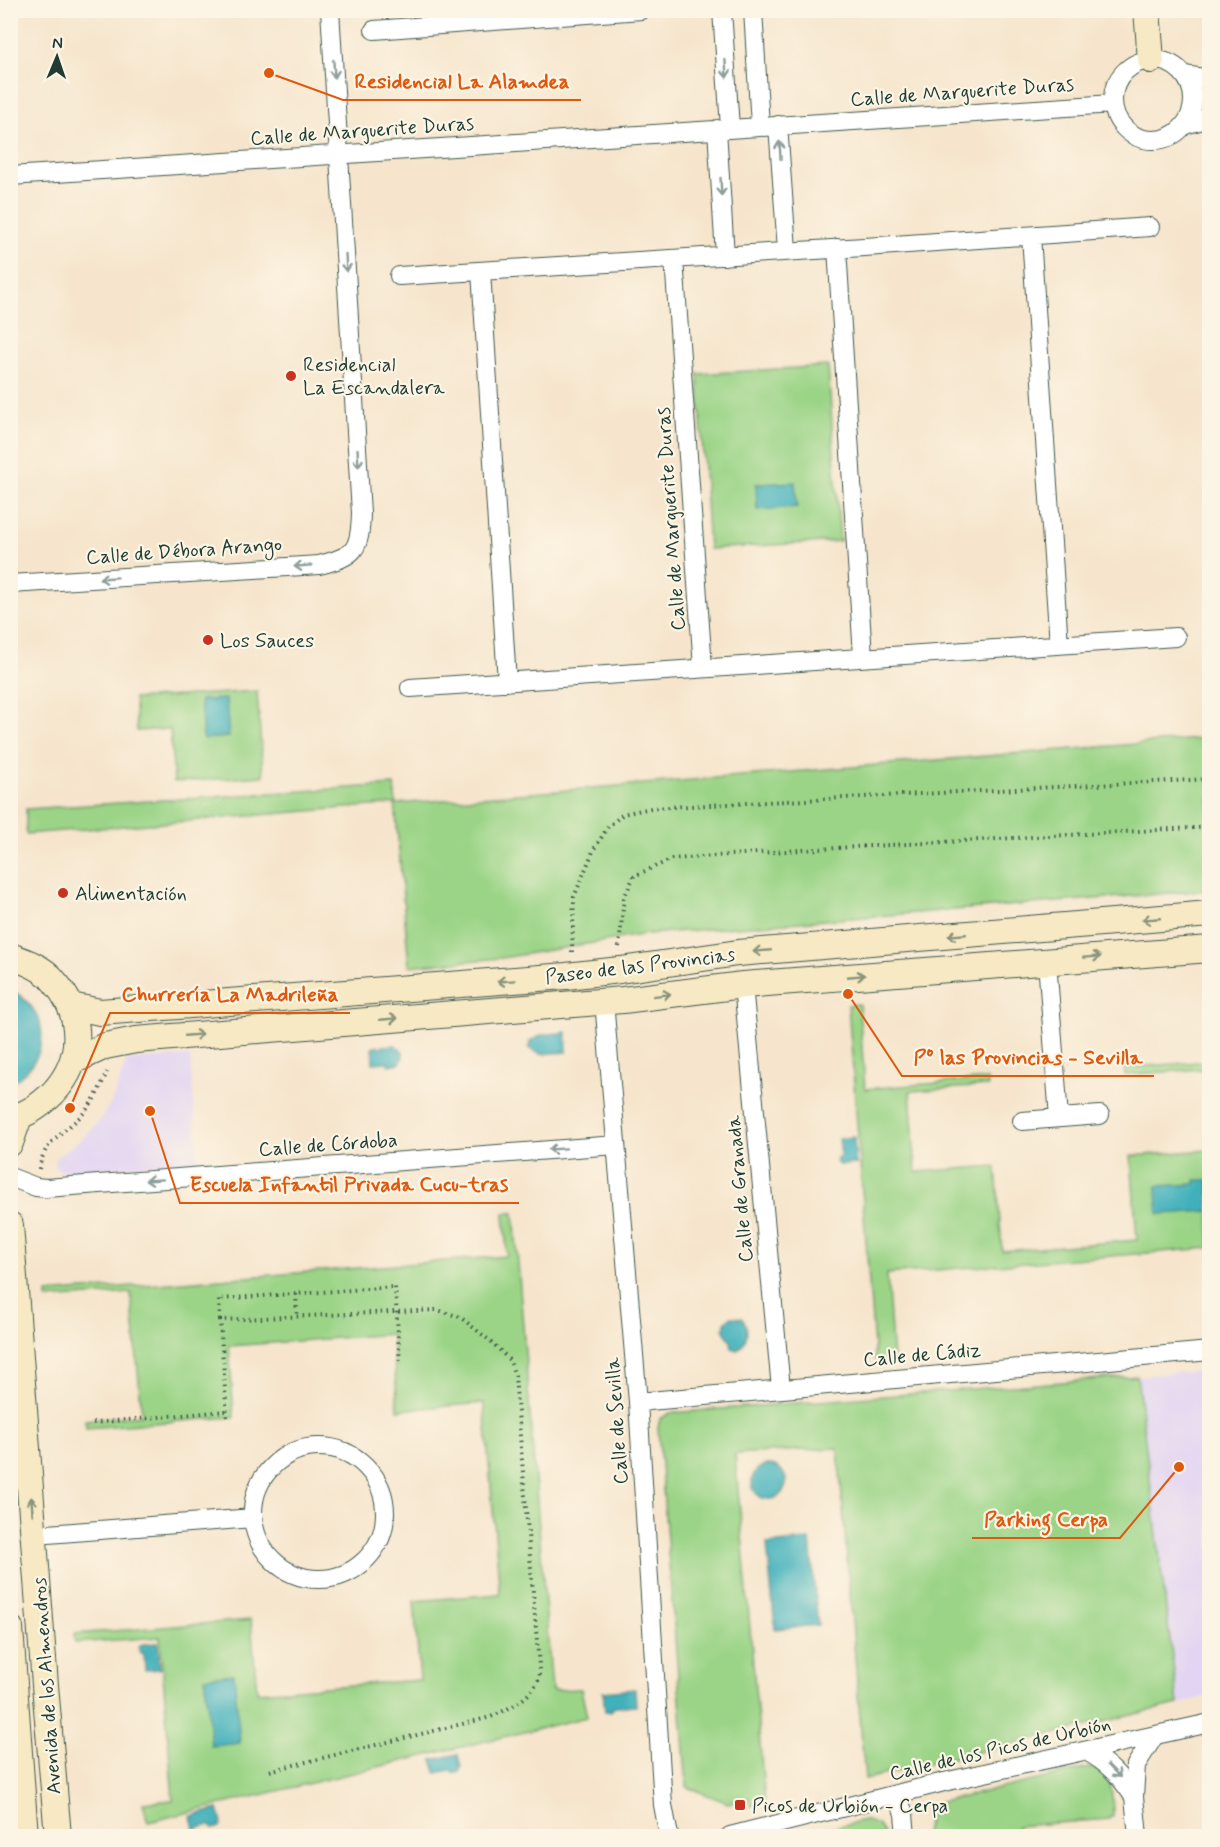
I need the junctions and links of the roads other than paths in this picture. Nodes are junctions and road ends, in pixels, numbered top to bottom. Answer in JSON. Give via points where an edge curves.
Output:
{"nodes":[{"id":1,"x":330,"y":10,"type":"edge"},
{"id":2,"x":641,"y":10,"type":"edge"},
{"id":3,"x":722,"y":10,"type":"edge"},
{"id":4,"x":753,"y":10,"type":"edge"},
{"id":5,"x":1147,"y":10,"type":"edge"},
{"id":6,"x":458,"y":17,"type":"edge"},
{"id":7,"x":374,"y":30,"type":"dead end"},
{"id":8,"x":1151,"y":60,"type":"junction"},
{"id":9,"x":1184,"y":75,"type":"junction"},
{"id":10,"x":1209,"y":79,"type":"edge"},
{"id":11,"x":1113,"y":104,"type":"junction"},
{"id":12,"x":1209,"y":118,"type":"edge"},
{"id":13,"x":1184,"y":125,"type":"junction"},
{"id":14,"x":769,"y":126,"type":"junction"},
{"id":15,"x":723,"y":129,"type":"junction"},
{"id":16,"x":339,"y":153,"type":"junction"},
{"id":17,"x":10,"y":176,"type":"edge"},
{"id":18,"x":1150,"y":227,"type":"dead end"},
{"id":19,"x":1031,"y":236,"type":"junction"},
{"id":20,"x":837,"y":248,"type":"junction"},
{"id":21,"x":787,"y":250,"type":"junction"},
{"id":22,"x":725,"y":255,"type":"junction"},
{"id":23,"x":674,"y":259,"type":"junction"},
{"id":24,"x":481,"y":271,"type":"junction"},
{"id":25,"x":399,"y":276,"type":"dead end"},
{"id":26,"x":10,"y":584,"type":"edge"},
{"id":27,"x":1176,"y":637,"type":"dead end"},
{"id":28,"x":1059,"y":645,"type":"junction"},
{"id":29,"x":863,"y":657,"type":"junction"},
{"id":30,"x":703,"y":668,"type":"junction"},
{"id":31,"x":507,"y":682,"type":"junction"},
{"id":32,"x":410,"y":688,"type":"dead end"},
{"id":33,"x":1209,"y":914,"type":"edge"},
{"id":34,"x":1209,"y":950,"type":"edge"},
{"id":35,"x":11,"y":954,"type":"edge"},
{"id":36,"x":1047,"y":961,"type":"junction"},
{"id":37,"x":743,"y":985,"type":"junction"},
{"id":38,"x":604,"y":1001,"type":"junction"},
{"id":39,"x":71,"y":1006,"type":"junction"},
{"id":40,"x":73,"y":1061,"type":"junction"},
{"id":41,"x":1100,"y":1114,"type":"dead end"},
{"id":42,"x":15,"y":1117,"type":"edge"},
{"id":43,"x":1059,"y":1118,"type":"junction"},
{"id":44,"x":1022,"y":1120,"type":"dead end"},
{"id":45,"x":10,"y":1143,"type":"edge"},
{"id":46,"x":616,"y":1145,"type":"junction"},
{"id":47,"x":10,"y":1177,"type":"edge"},
{"id":48,"x":10,"y":1225,"type":"edge"},
{"id":49,"x":1209,"y":1352,"type":"edge"},
{"id":50,"x":781,"y":1389,"type":"junction"},
{"id":51,"x":638,"y":1402,"type":"junction"},
{"id":52,"x":253,"y":1518,"type":"junction"},
{"id":53,"x":34,"y":1535,"type":"junction"},
{"id":54,"x":10,"y":1628,"type":"edge"},
{"id":55,"x":1209,"y":1723,"type":"edge"},
{"id":56,"x":1155,"y":1735,"type":"junction"},
{"id":57,"x":1086,"y":1751,"type":"junction"},
{"id":58,"x":897,"y":1794,"type":"junction"},
{"id":59,"x":1134,"y":1797,"type":"junction"},
{"id":60,"x":25,"y":1836,"type":"edge"},
{"id":61,"x":58,"y":1836,"type":"edge"},
{"id":62,"x":669,"y":1836,"type":"edge"},
{"id":63,"x":730,"y":1836,"type":"edge"},
{"id":64,"x":906,"y":1836,"type":"edge"},
{"id":65,"x":1138,"y":1836,"type":"edge"}],
"edges":[{"from":1,"to":16,"type":"street","one_way":true},
{"from":2,"to":6,"type":"street"},
{"from":3,"to":15,"type":"street","one_way":true},
{"from":4,"to":14,"type":"street"},
{"from":5,"to":8,"type":"street"},
{"from":6,"to":7,"type":"street"},
{"from":8,"to":9,"type":"street","via":[[1175,66]]},
{"from":8,"to":11,"type":"street","via":[[1138,62],[1118,79]]},
{"from":9,"to":10,"type":"street"},
{"from":9,"to":13,"type":"street","via":[[1193,100]]},
{"from":11,"to":13,"type":"street","via":[[1124,128],[1148,140],[1174,134]]},
{"from":11,"to":14,"type":"street","name":"Calle de Marguerite Duras"},
{"from":12,"to":13,"type":"street"},
{"from":14,"to":15,"type":"street","name":"Calle de Marguerite Duras"},
{"from":21,"to":14,"type":"street","one_way":true},
{"from":15,"to":16,"type":"street","name":"Calle de Marguerite Duras"},
{"from":15,"to":22,"type":"street","one_way":true},
{"from":16,"to":17,"type":"street","name":"Calle de Marguerite Duras"},
{"from":16,"to":26,"type":"street","name":"Calle de Débora Arango","one_way":true,"via":[[361,513],[356,547],[344,559],[320,565]]},
{"from":18,"to":19,"type":"street"},
{"from":19,"to":20,"type":"street"},
{"from":19,"to":28,"type":"street"},
{"from":20,"to":21,"type":"street"},
{"from":20,"to":29,"type":"street"},
{"from":21,"to":22,"type":"street"},
{"from":22,"to":23,"type":"street"},
{"from":23,"to":24,"type":"street"},
{"from":23,"to":30,"type":"street","name":"Calle de Marguerite Duras"},
{"from":24,"to":25,"type":"street"},
{"from":24,"to":31,"type":"street"},
{"from":27,"to":28,"type":"street"},
{"from":28,"to":29,"type":"street"},
{"from":29,"to":30,"type":"street"},
{"from":30,"to":31,"type":"street"},
{"from":31,"to":32,"type":"street"},
{"from":33,"to":39,"type":"street","name":"Paseo de las Provincias","one_way":true,"via":[[738,953],[620,970],[134,1010],[100,1012]]},
{"from":36,"to":34,"type":"street","name":"Paseo de las Provincias","one_way":true},
{"from":35,"to":39,"type":"street","via":[[54,980]]},
{"from":37,"to":36,"type":"street","name":"Paseo de las Provincias","one_way":true},
{"from":36,"to":43,"type":"street"},
{"from":38,"to":37,"type":"street","name":"Paseo de las Provincias","one_way":true},
{"from":37,"to":50,"type":"street","name":"Calle de Granada"},
{"from":40,"to":38,"type":"street","name":"Paseo de las Provincias","one_way":true,"via":[[105,1046],[136,1040]]},
{"from":38,"to":46,"type":"street","name":"Calle de Sevilla"},
{"from":39,"to":40,"type":"street","via":[[76,1030]]},
{"from":40,"to":42,"type":"street","via":[[65,1080],[41,1106]]},
{"from":41,"to":43,"type":"street"},
{"from":42,"to":45,"type":"street"},
{"from":43,"to":44,"type":"street"},
{"from":46,"to":47,"type":"street","name":"Calle de Córdoba","one_way":true,"via":[[46,1188]]},
{"from":46,"to":51,"type":"street","name":"Calle de Sevilla"},
{"from":53,"to":48,"type":"street","name":"Avenida de los Almendros","one_way":true},
{"from":49,"to":50,"type":"street","name":"Calle de Cádiz"},
{"from":50,"to":51,"type":"street","name":"Calle de Cádiz"},
{"from":51,"to":62,"type":"street","name":"Calle de Sevilla","via":[[663,1804]]},
{"from":52,"to":52,"type":"street","via":[[258,1539],[270,1558],[288,1572],[309,1579],[331,1579],[352,1571],[369,1557],[381,1538],[385,1517],[383,1495],[373,1475],[357,1460],[337,1450],[315,1447],[274,1464],[254,1499]]},
{"from":52,"to":53,"type":"street"},
{"from":53,"to":61,"type":"street","name":"Avenida de los Almendros"},
{"from":54,"to":60,"type":"street","name":"Avenida de los Almendros"},
{"from":55,"to":56,"type":"street","name":"Calle de los Picos de Urbión"},
{"from":56,"to":57,"type":"street","name":"Calle de los Picos de Urbión"},
{"from":56,"to":59,"type":"street","via":[[1136,1766]]},
{"from":57,"to":58,"type":"street","name":"Calle de los Picos de Urbión"},
{"from":57,"to":59,"type":"street","one_way":true,"via":[[1116,1771]]},
{"from":58,"to":63,"type":"street","name":"Calle de los Picos de Urbión"},
{"from":58,"to":64,"type":"street"},
{"from":59,"to":65,"type":"street"}]}
